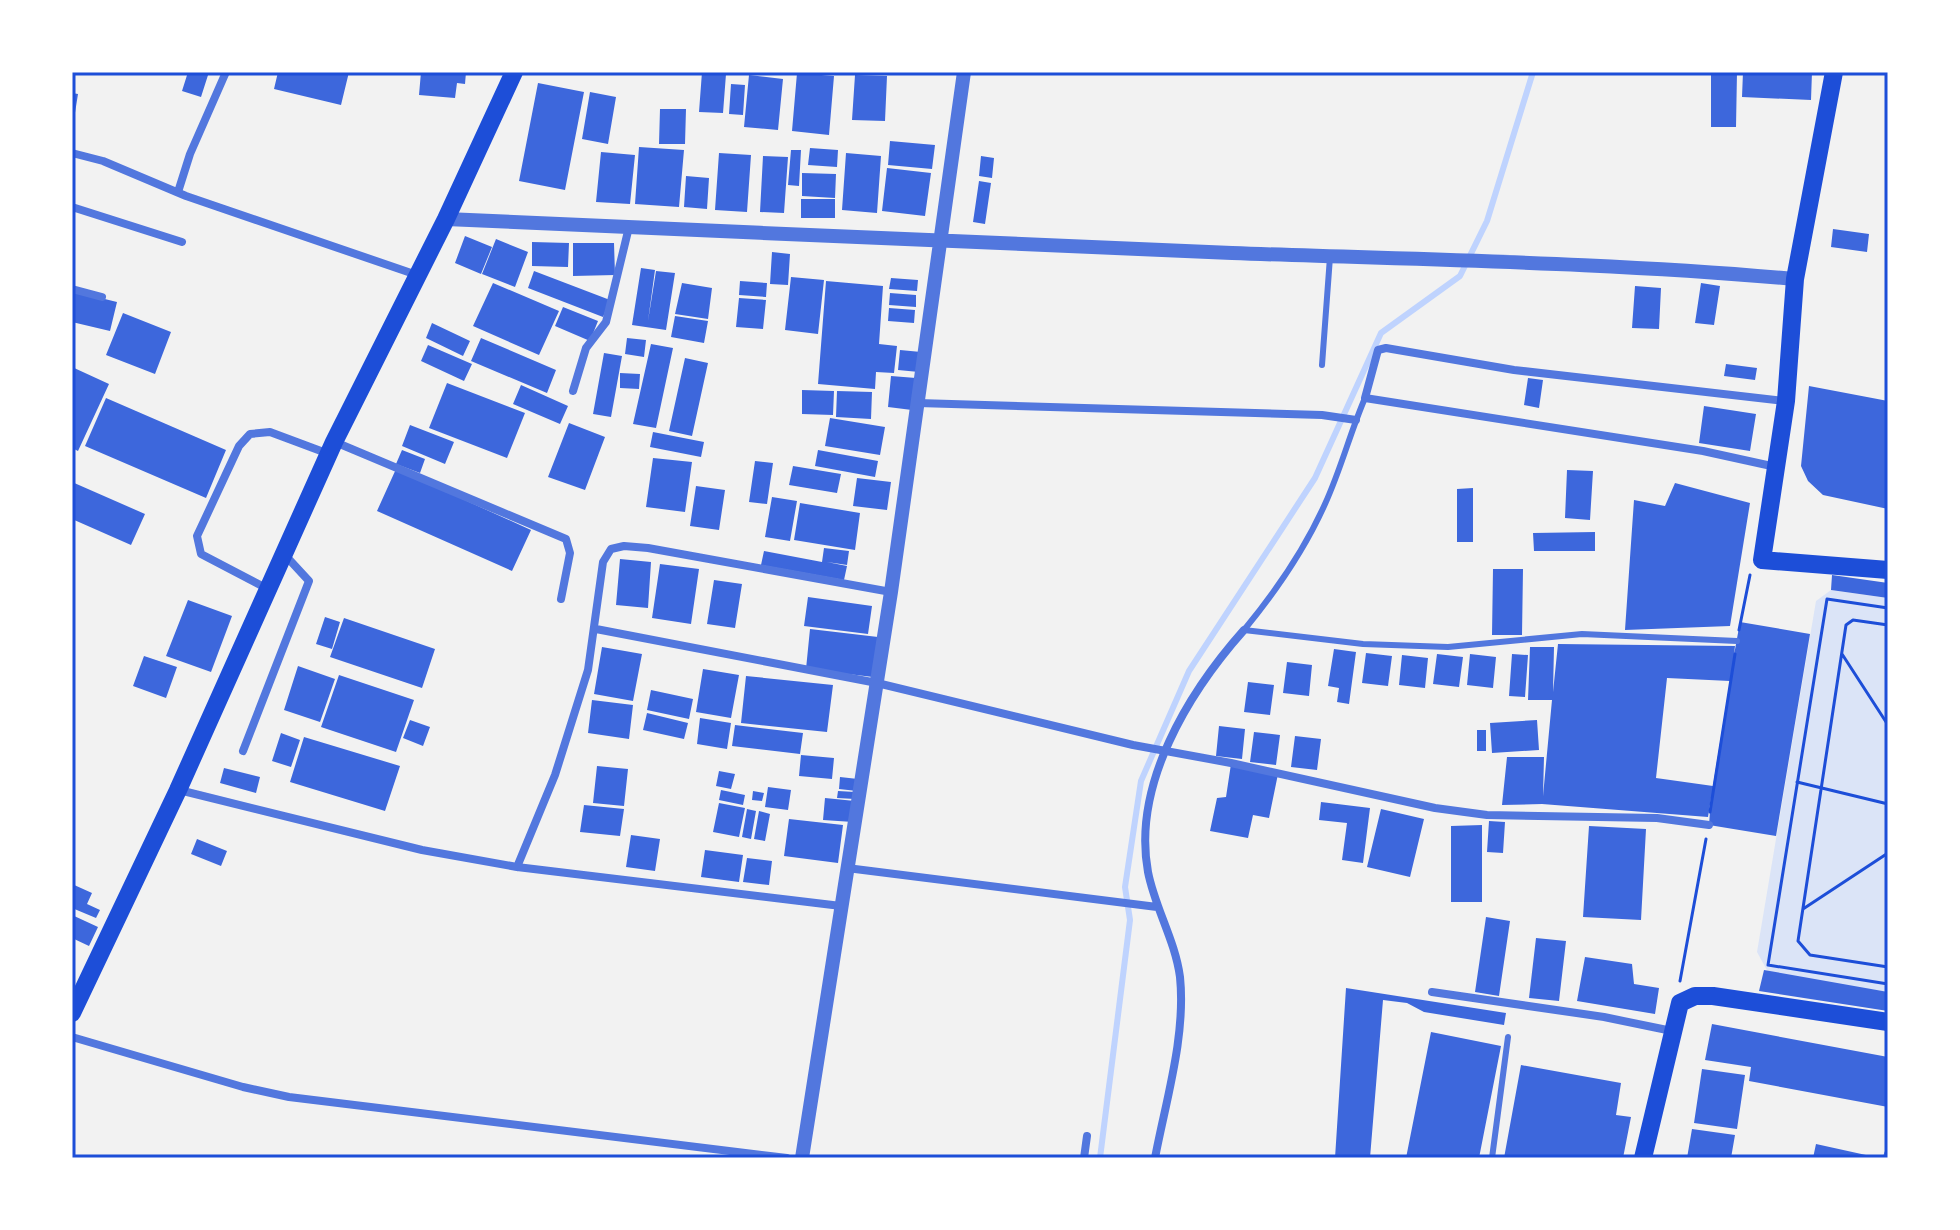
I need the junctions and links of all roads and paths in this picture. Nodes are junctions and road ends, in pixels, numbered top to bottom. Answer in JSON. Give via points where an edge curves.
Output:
{"nodes":[{"id":1,"x":226,"y":72,"type":"edge"},
{"id":2,"x":514,"y":72,"type":"edge"},
{"id":3,"x":964,"y":72,"type":"edge"},
{"id":4,"x":1834,"y":72,"type":"edge"},
{"id":5,"x":72,"y":153,"type":"edge"},
{"id":6,"x":178,"y":192,"type":"junction"},
{"id":7,"x":72,"y":207,"type":"edge"},
{"id":8,"x":446,"y":219,"type":"junction"},
{"id":9,"x":629,"y":227,"type":"junction"},
{"id":10,"x":182,"y":242,"type":"dead end"},
{"id":11,"x":940,"y":242,"type":"junction"},
{"id":12,"x":1330,"y":257,"type":"junction"},
{"id":13,"x":418,"y":276,"type":"junction"},
{"id":14,"x":1795,"y":279,"type":"junction"},
{"id":15,"x":72,"y":289,"type":"edge"},
{"id":16,"x":102,"y":297,"type":"dead end"},
{"id":17,"x":1322,"y":365,"type":"dead end"},
{"id":18,"x":573,"y":391,"type":"dead end"},
{"id":19,"x":1365,"y":398,"type":"junction"},
{"id":20,"x":1786,"y":401,"type":"junction"},
{"id":21,"x":918,"y":403,"type":"junction"},
{"id":22,"x":1352,"y":419,"type":"junction"},
{"id":23,"x":332,"y":448,"type":"junction"},
{"id":24,"x":1777,"y":467,"type":"junction"},
{"id":25,"x":285,"y":555,"type":"junction"},
{"id":26,"x":1762,"y":560,"type":"junction"},
{"id":27,"x":1888,"y":570,"type":"edge"},
{"id":28,"x":269,"y":589,"type":"junction"},
{"id":29,"x":891,"y":592,"type":"junction"},
{"id":30,"x":561,"y":599,"type":"dead end"},
{"id":31,"x":1888,"y":608,"type":"edge"},
{"id":32,"x":1888,"y":625,"type":"edge"},
{"id":33,"x":596,"y":629,"type":"junction"},
{"id":34,"x":1244,"y":630,"type":"junction"},
{"id":35,"x":1737,"y":641,"type":"junction"},
{"id":36,"x":1842,"y":653,"type":"junction"},
{"id":37,"x":877,"y":683,"type":"junction"},
{"id":38,"x":1888,"y":725,"type":"edge"},
{"id":39,"x":243,"y":751,"type":"dead end"},
{"id":40,"x":1161,"y":751,"type":"junction"},
{"id":41,"x":1797,"y":782,"type":"junction"},
{"id":42,"x":1822,"y":787,"type":"junction"},
{"id":43,"x":178,"y":790,"type":"junction"},
{"id":44,"x":1888,"y":804,"type":"edge"},
{"id":45,"x":1709,"y":825,"type":"junction"},
{"id":46,"x":1888,"y":853,"type":"edge"},
{"id":47,"x":517,"y":867,"type":"junction"},
{"id":48,"x":847,"y":868,"type":"junction"},
{"id":49,"x":841,"y":906,"type":"junction"},
{"id":50,"x":1157,"y":907,"type":"junction"},
{"id":51,"x":1803,"y":909,"type":"junction"},
{"id":52,"x":1888,"y":967,"type":"edge"},
{"id":53,"x":1888,"y":984,"type":"edge"},
{"id":54,"x":1432,"y":992,"type":"dead end"},
{"id":55,"x":1680,"y":1003,"type":"junction"},
{"id":56,"x":72,"y":1013,"type":"edge"},
{"id":57,"x":1888,"y":1022,"type":"edge"},
{"id":58,"x":1672,"y":1031,"type":"junction"},
{"id":59,"x":72,"y":1037,"type":"edge"},
{"id":60,"x":1508,"y":1037,"type":"dead end"},
{"id":61,"x":1087,"y":1136,"type":"dead end"},
{"id":62,"x":787,"y":1158,"type":"edge"},
{"id":63,"x":802,"y":1158,"type":"edge"},
{"id":64,"x":1084,"y":1158,"type":"edge"},
{"id":65,"x":1155,"y":1158,"type":"edge"},
{"id":66,"x":1492,"y":1158,"type":"edge"},
{"id":67,"x":1643,"y":1158,"type":"edge"}],
"edges":[{"from":1,"to":6,"type":"street"},
{"from":2,"to":8,"type":"main road"},
{"from":3,"to":11,"type":"street"},
{"from":4,"to":14,"type":"main road"},
{"from":5,"to":6,"type":"street"},
{"from":6,"to":13,"type":"street"},
{"from":7,"to":10,"type":"street"},
{"from":8,"to":9,"type":"street"},
{"from":8,"to":13,"type":"main road"},
{"from":9,"to":11,"type":"street"},
{"from":9,"to":18,"type":"street","via":[[606,322],[586,348]]},
{"from":11,"to":12,"type":"street"},
{"from":11,"to":21,"type":"street"},
{"from":12,"to":14,"type":"street","via":[[1488,260]]},
{"from":12,"to":17,"type":"lane"},
{"from":13,"to":23,"type":"main road"},
{"from":14,"to":20,"type":"main road"},
{"from":15,"to":16,"type":"street"},
{"from":19,"to":20,"type":"street","via":[[1378,350],[1386,348],[1514,370]]},
{"from":19,"to":22,"type":"lane"},
{"from":19,"to":24,"type":"street"},
{"from":20,"to":24,"type":"main road"},
{"from":21,"to":22,"type":"street"},
{"from":21,"to":29,"type":"street"},
{"from":22,"to":34,"type":"lane","via":[[1337,476],[1306,541],[1286,579]]},
{"from":23,"to":25,"type":"main road"},
{"from":23,"to":28,"type":"street","via":[[270,432],[250,434],[239,446],[197,536],[201,554]]},
{"from":23,"to":30,"type":"street","via":[[566,539],[570,553]]},
{"from":24,"to":26,"type":"main road"},
{"from":25,"to":28,"type":"main road"},
{"from":25,"to":39,"type":"street","via":[[309,581]]},
{"from":26,"to":27,"type":"main road"},
{"from":26,"to":35,"type":"path","via":[[1750,573]]},
{"from":28,"to":43,"type":"main road"},
{"from":29,"to":33,"type":"street","via":[[624,546],[611,549],[603,562]]},
{"from":29,"to":37,"type":"street"},
{"from":31,"to":41,"type":"path","via":[[1827,599]]},
{"from":32,"to":36,"type":"path","via":[[1853,620],[1846,625]]},
{"from":33,"to":37,"type":"street"},
{"from":33,"to":47,"type":"street","via":[[572,725]]},
{"from":34,"to":35,"type":"lane","via":[[1363,644],[1448,647],[1582,634]]},
{"from":34,"to":40,"type":"street"},
{"from":35,"to":45,"type":"path"},
{"from":36,"to":38,"type":"path"},
{"from":36,"to":42,"type":"path"},
{"from":37,"to":40,"type":"street"},
{"from":37,"to":48,"type":"street"},
{"from":40,"to":45,"type":"street","via":[[1448,810],[1657,818]]},
{"from":40,"to":50,"type":"street","via":[[1145,814],[1148,870]]},
{"from":41,"to":42,"type":"path"},
{"from":41,"to":53,"type":"path","via":[[1768,965]]},
{"from":42,"to":44,"type":"path"},
{"from":42,"to":51,"type":"path"},
{"from":43,"to":47,"type":"street","via":[[422,850]]},
{"from":43,"to":56,"type":"main road"},
{"from":45,"to":55,"type":"path","via":[[1680,971]]},
{"from":46,"to":51,"type":"path"},
{"from":47,"to":49,"type":"street"},
{"from":48,"to":49,"type":"street"},
{"from":48,"to":50,"type":"street"},
{"from":49,"to":63,"type":"street"},
{"from":50,"to":65,"type":"street","via":[[1175,951],[1181,1010]]},
{"from":51,"to":52,"type":"path","via":[[1798,941],[1810,955]]},
{"from":54,"to":58,"type":"street"},
{"from":55,"to":57,"type":"main road","via":[[1713,996]]},
{"from":55,"to":58,"type":"main road"},
{"from":58,"to":67,"type":"main road"},
{"from":59,"to":62,"type":"street","via":[[289,1097]]},
{"from":60,"to":66,"type":"lane"},
{"from":61,"to":64,"type":"street"}]}
